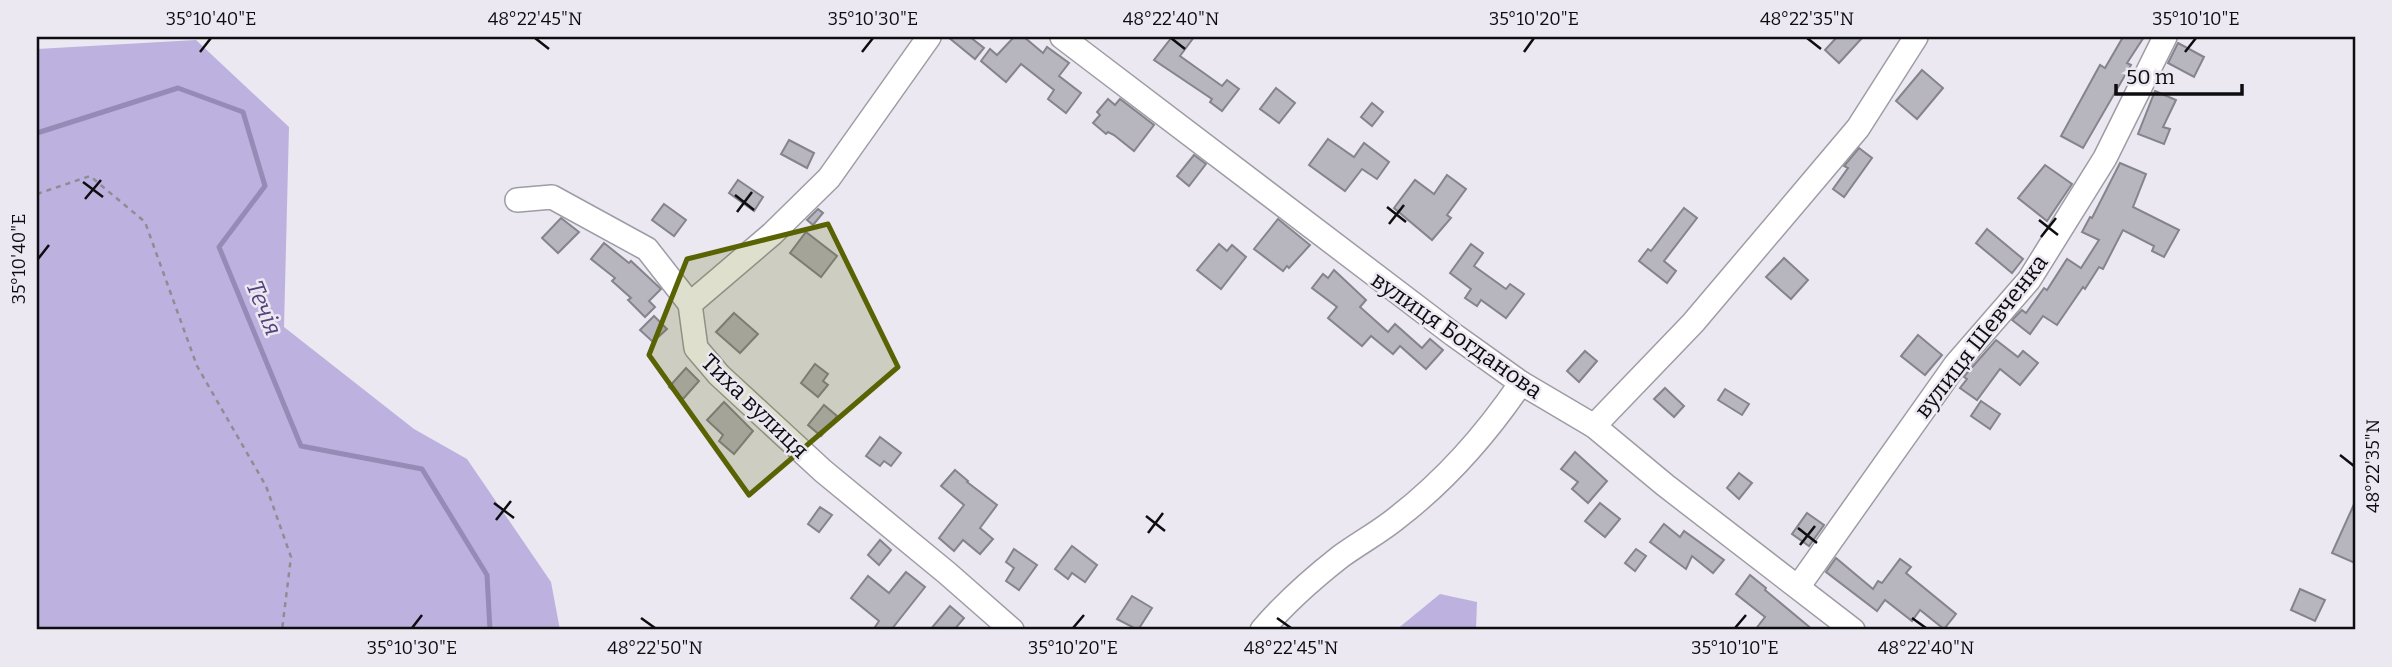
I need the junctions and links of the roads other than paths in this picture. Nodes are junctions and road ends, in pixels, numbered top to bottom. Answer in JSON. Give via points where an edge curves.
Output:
{"nodes":[{"id":1,"x":929,"y":37,"type":"edge"},
{"id":2,"x":1062,"y":37,"type":"edge"},
{"id":3,"x":2165,"y":37,"type":"edge"},
{"id":4,"x":1910,"y":39,"type":"edge"},
{"id":5,"x":517,"y":200,"type":"dead end"},
{"id":6,"x":690,"y":304,"type":"junction"},
{"id":7,"x":1521,"y":383,"type":"junction"},
{"id":8,"x":1594,"y":426,"type":"junction"},
{"id":9,"x":1798,"y":587,"type":"junction"},
{"id":10,"x":1012,"y":630,"type":"edge"},
{"id":11,"x":1262,"y":630,"type":"edge"},
{"id":12,"x":1853,"y":630,"type":"edge"}],
"edges":[{"from":1,"to":6,"type":"street","via":[[829,178]]},
{"from":2,"to":7,"type":"street","name":"вулиця Богданова"},
{"from":3,"to":9,"type":"street","name":"вулиця Шевченка","via":[[2105,158],[2029,280],[1956,364]]},
{"from":4,"to":8,"type":"street","via":[[1858,128],[1693,323]]},
{"from":5,"to":6,"type":"street","via":[[552,197],[647,249]]},
{"from":6,"to":10,"type":"street","name":"Тиха вулиця","via":[[696,348],[719,375],[823,471]]},
{"from":7,"to":8,"type":"street","name":"вулиця Богданова"},
{"from":7,"to":11,"type":"street","via":[[1449,473],[1294,595]]},
{"from":8,"to":9,"type":"street","name":"вулиця Богданова"},
{"from":9,"to":12,"type":"street","name":"вулиця Богданова"}]}
